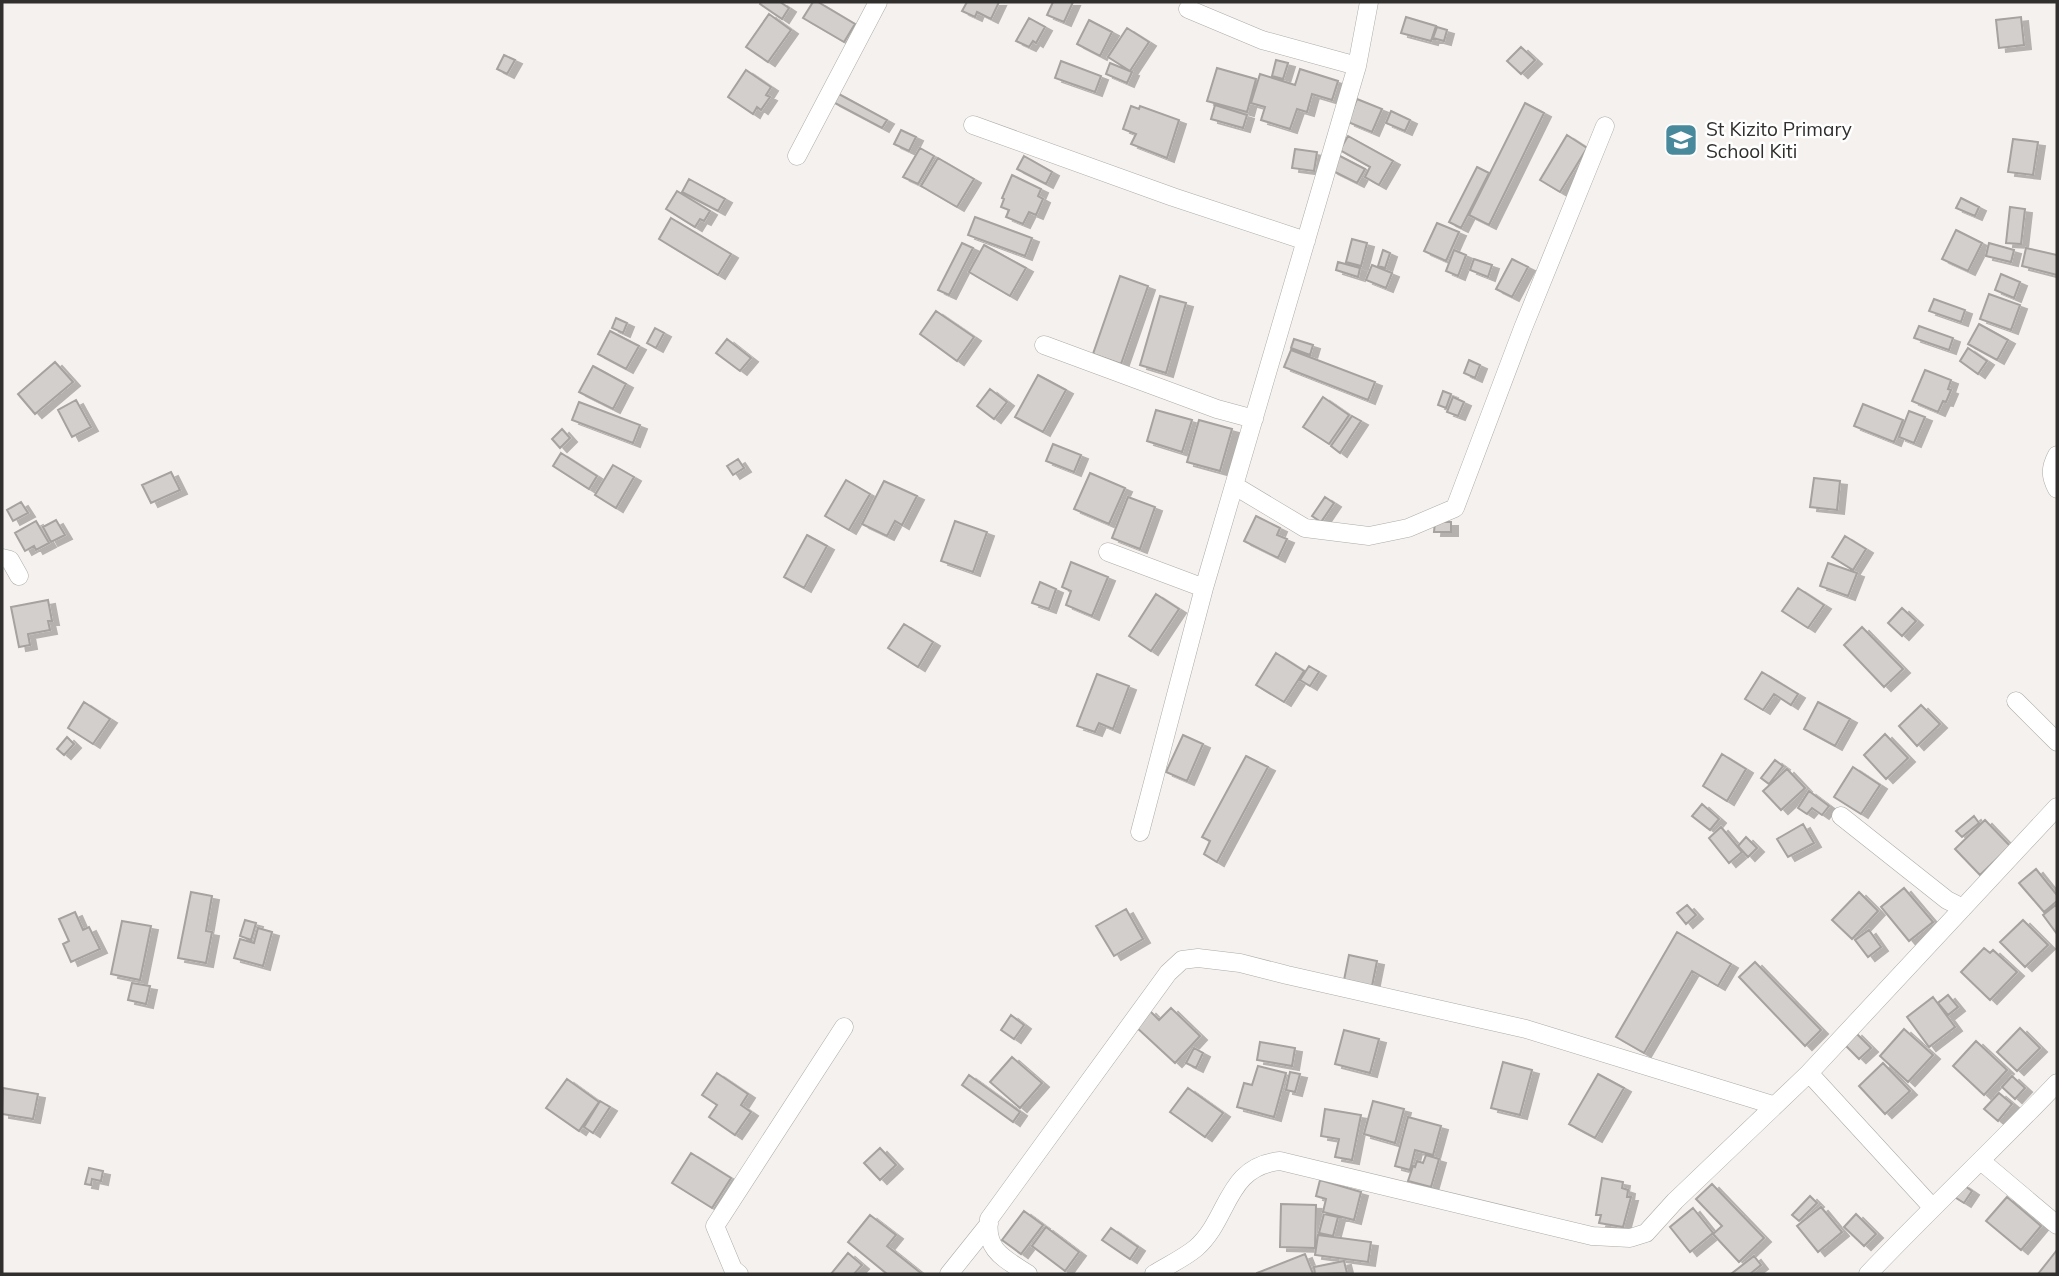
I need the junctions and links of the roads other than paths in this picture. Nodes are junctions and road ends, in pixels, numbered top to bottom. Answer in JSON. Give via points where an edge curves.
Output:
{"nodes":[{"id":1,"x":878,"y":2,"type":"edge"},
{"id":2,"x":1369,"y":2,"type":"edge"},
{"id":3,"x":1188,"y":9,"type":"dead end"},
{"id":4,"x":1357,"y":66,"type":"junction"},
{"id":5,"x":973,"y":125,"type":"dead end"},
{"id":6,"x":1605,"y":125,"type":"dead end"},
{"id":7,"x":797,"y":156,"type":"dead end"},
{"id":8,"x":1306,"y":241,"type":"junction"},
{"id":9,"x":1044,"y":345,"type":"dead end"},
{"id":10,"x":1254,"y":419,"type":"junction"},
{"id":11,"x":2057,"y":455,"type":"edge"},
{"id":12,"x":1235,"y":486,"type":"junction"},
{"id":13,"x":2057,"y":489,"type":"edge"},
{"id":14,"x":1108,"y":552,"type":"dead end"},
{"id":15,"x":2,"y":558,"type":"edge"},
{"id":16,"x":19,"y":576,"type":"dead end"},
{"id":17,"x":1204,"y":588,"type":"junction"},
{"id":18,"x":2016,"y":701,"type":"dead end"},
{"id":19,"x":2057,"y":742,"type":"edge"},
{"id":20,"x":2057,"y":807,"type":"edge"},
{"id":21,"x":1841,"y":816,"type":"dead end"},
{"id":22,"x":1140,"y":832,"type":"dead end"},
{"id":23,"x":1963,"y":908,"type":"junction"},
{"id":24,"x":844,"y":1027,"type":"dead end"},
{"id":25,"x":1809,"y":1073,"type":"junction"},
{"id":26,"x":2057,"y":1083,"type":"edge"},
{"id":27,"x":1773,"y":1105,"type":"junction"},
{"id":28,"x":1981,"y":1161,"type":"junction"},
{"id":29,"x":1932,"y":1207,"type":"junction"},
{"id":30,"x":989,"y":1224,"type":"junction"},
{"id":31,"x":2057,"y":1225,"type":"edge"},
{"id":32,"x":739,"y":1274,"type":"edge"},
{"id":33,"x":949,"y":1274,"type":"edge"},
{"id":34,"x":1028,"y":1274,"type":"edge"},
{"id":35,"x":1154,"y":1274,"type":"edge"},
{"id":36,"x":1868,"y":1274,"type":"edge"}],
"edges":[{"from":1,"to":7,"type":"street"},
{"from":2,"to":4,"type":"street"},
{"from":3,"to":4,"type":"street","via":[[1262,40]]},
{"from":4,"to":8,"type":"street"},
{"from":5,"to":8,"type":"street"},
{"from":6,"to":12,"type":"street","via":[[1455,508],[1408,528],[1369,536],[1305,527]]},
{"from":8,"to":10,"type":"street"},
{"from":9,"to":10,"type":"street"},
{"from":10,"to":12,"type":"street"},
{"from":11,"to":13,"type":"street","via":[[2051,477]]},
{"from":12,"to":17,"type":"street"},
{"from":14,"to":17,"type":"street"},
{"from":15,"to":16,"type":"street","via":[[10,560]]},
{"from":17,"to":22,"type":"street"},
{"from":18,"to":19,"type":"street"},
{"from":20,"to":23,"type":"street"},
{"from":21,"to":23,"type":"street"},
{"from":23,"to":25,"type":"street"},
{"from":24,"to":32,"type":"street","via":[[715,1226]]},
{"from":25,"to":27,"type":"street"},
{"from":25,"to":29,"type":"street"},
{"from":26,"to":28,"type":"street"},
{"from":27,"to":30,"type":"street","via":[[1526,1029],[1240,962],[1182,960],[1168,973]]},
{"from":27,"to":35,"type":"street","via":[[1646,1233],[1630,1238],[1592,1236],[1280,1161],[1266,1162],[1241,1178],[1196,1248]]},
{"from":28,"to":29,"type":"street"},
{"from":28,"to":31,"type":"street"},
{"from":29,"to":36,"type":"street"},
{"from":30,"to":33,"type":"street"},
{"from":30,"to":34,"type":"street","via":[[990,1244]]}]}
